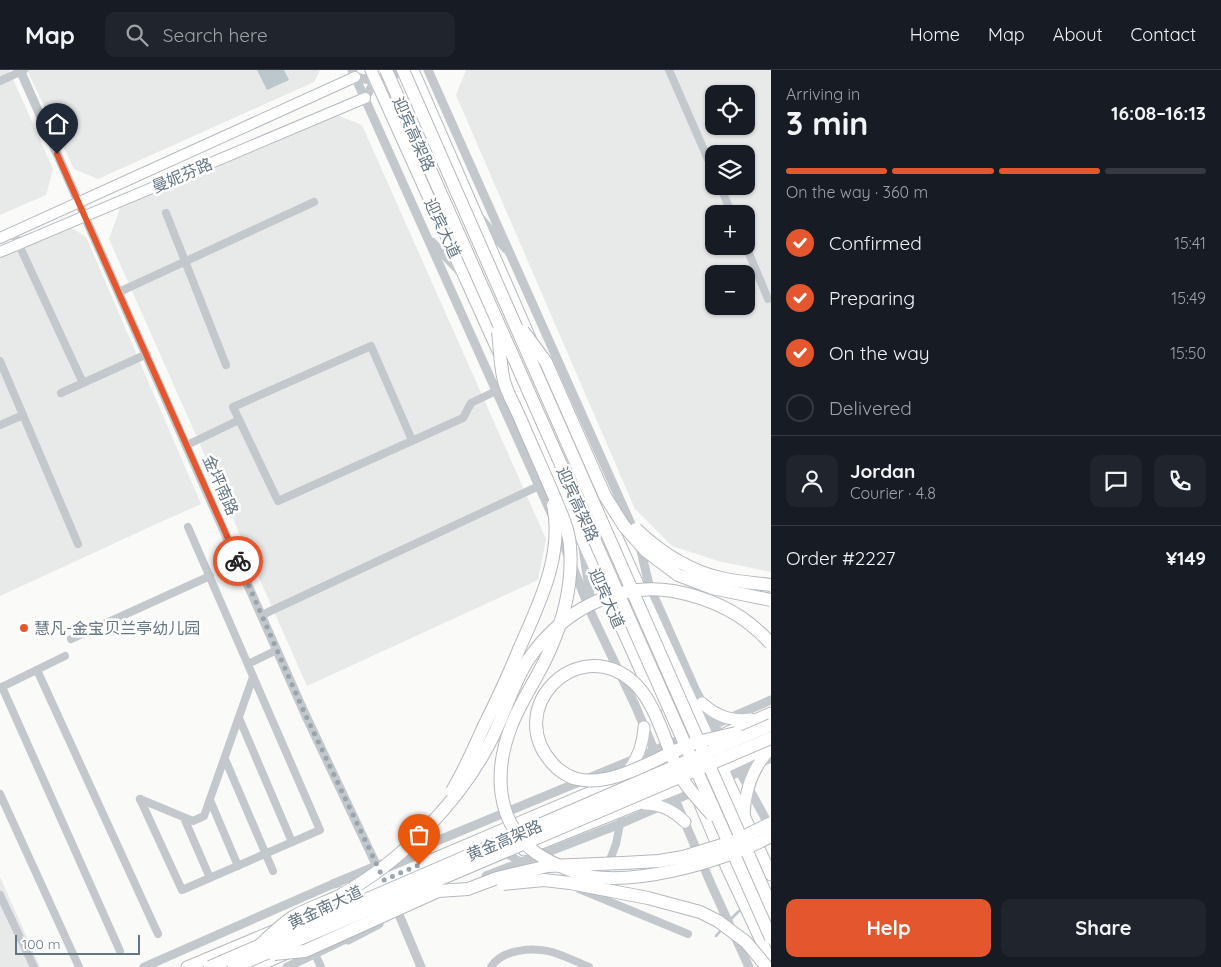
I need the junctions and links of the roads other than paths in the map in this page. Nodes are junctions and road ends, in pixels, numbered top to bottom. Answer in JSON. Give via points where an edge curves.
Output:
{"nodes":[{"id":1,"x":371,"y":70,"type":"edge"},
{"id":2,"x":386,"y":70,"type":"edge"},
{"id":3,"x":405,"y":70,"type":"edge"},
{"id":4,"x":413,"y":70,"type":"edge"},
{"id":5,"x":428,"y":70,"type":"edge"},
{"id":6,"x":669,"y":70,"type":"edge"},
{"id":7,"x":22,"y":71,"type":"edge"},
{"id":8,"x":354,"y":73,"type":"edge"},
{"id":9,"x":0,"y":81,"type":"edge"},
{"id":10,"x":375,"y":81,"type":"junction"},
{"id":11,"x":364,"y":98,"type":"junction"},
{"id":12,"x":705,"y":152,"type":"edge"},
{"id":13,"x":79,"y":202,"type":"junction"},
{"id":14,"x":314,"y":202,"type":"dead end"},
{"id":15,"x":166,"y":213,"type":"dead end"},
{"id":16,"x":476,"y":214,"type":"junction"},
{"id":17,"x":85,"y":216,"type":"junction"},
{"id":18,"x":13,"y":232,"type":"junction"},
{"id":19,"x":427,"y":236,"type":"junction"},
{"id":20,"x":0,"y":238,"type":"edge"},
{"id":21,"x":19,"y":244,"type":"junction"},
{"id":22,"x":0,"y":252,"type":"edge"},
{"id":23,"x":750,"y":255,"type":"edge"},
{"id":24,"x":513,"y":257,"type":"junction"},
{"id":25,"x":185,"y":262,"type":"junction"},
{"id":26,"x":466,"y":279,"type":"junction"},
{"id":27,"x":119,"y":292,"type":"junction"},
{"id":28,"x":768,"y":299,"type":"dead end"},
{"id":29,"x":509,"y":312,"type":"junction"},
{"id":30,"x":496,"y":318,"type":"junction"},
{"id":31,"x":147,"y":354,"type":"junction"},
{"id":32,"x":0,"y":361,"type":"edge"},
{"id":33,"x":226,"y":365,"type":"dead end"},
{"id":34,"x":82,"y":383,"type":"junction"},
{"id":35,"x":496,"y":391,"type":"junction"},
{"id":36,"x":60,"y":393,"type":"dead end"},
{"id":37,"x":23,"y":415,"type":"junction"},
{"id":38,"x":239,"y":420,"type":"junction"},
{"id":39,"x":0,"y":425,"type":"edge"},
{"id":40,"x":412,"y":440,"type":"junction"},
{"id":41,"x":187,"y":445,"type":"junction"},
{"id":42,"x":543,"y":483,"type":"junction"},
{"id":43,"x":606,"y":496,"type":"junction"},
{"id":44,"x":188,"y":527,"type":"dead end"},
{"id":45,"x":582,"y":543,"type":"junction"},
{"id":46,"x":78,"y":544,"type":"dead end"},
{"id":47,"x":210,"y":576,"type":"junction"},
{"id":48,"x":771,"y":585,"type":"edge"},
{"id":49,"x":771,"y":600,"type":"edge"},
{"id":50,"x":262,"y":615,"type":"junction"},
{"id":51,"x":592,"y":615,"type":"junction"},
{"id":52,"x":71,"y":639,"type":"dead end"},
{"id":53,"x":771,"y":644,"type":"edge"},
{"id":54,"x":277,"y":650,"type":"junction"},
{"id":55,"x":65,"y":656,"type":"dead end"},
{"id":56,"x":248,"y":664,"type":"junction"},
{"id":57,"x":37,"y":670,"type":"junction"},
{"id":58,"x":253,"y":677,"type":"junction"},
{"id":59,"x":1,"y":687,"type":"edge"},
{"id":60,"x":771,"y":700,"type":"edge"},
{"id":61,"x":702,"y":703,"type":"junction"},
{"id":62,"x":239,"y":718,"type":"junction"},
{"id":63,"x":728,"y":718,"type":"junction"},
{"id":64,"x":769,"y":723,"type":"edge"},
{"id":65,"x":644,"y":727,"type":"junction"},
{"id":66,"x":710,"y":727,"type":"junction"},
{"id":67,"x":715,"y":738,"type":"junction"},
{"id":68,"x":673,"y":743,"type":"junction"},
{"id":69,"x":771,"y":747,"type":"edge"},
{"id":70,"x":654,"y":751,"type":"junction"},
{"id":71,"x":679,"y":756,"type":"junction"},
{"id":72,"x":636,"y":758,"type":"junction"},
{"id":73,"x":771,"y":758,"type":"edge"},
{"id":74,"x":225,"y":759,"type":"junction"},
{"id":75,"x":759,"y":763,"type":"junction"},
{"id":76,"x":660,"y":764,"type":"junction"},
{"id":77,"x":738,"y":767,"type":"junction"},
{"id":78,"x":724,"y":773,"type":"junction"},
{"id":79,"x":619,"y":780,"type":"junction"},
{"id":80,"x":748,"y":786,"type":"junction"},
{"id":81,"x":693,"y":788,"type":"junction"},
{"id":82,"x":0,"y":794,"type":"edge"},
{"id":83,"x":674,"y":796,"type":"junction"},
{"id":84,"x":210,"y":800,"type":"junction"},
{"id":85,"x":640,"y":804,"type":"junction"},
{"id":86,"x":662,"y":807,"type":"junction"},
{"id":87,"x":622,"y":812,"type":"junction"},
{"id":88,"x":744,"y":817,"type":"junction"},
{"id":89,"x":184,"y":818,"type":"junction"},
{"id":90,"x":685,"y":822,"type":"junction"},
{"id":91,"x":771,"y":823,"type":"edge"},
{"id":92,"x":620,"y":824,"type":"junction"},
{"id":93,"x":427,"y":828,"type":"junction"},
{"id":94,"x":722,"y":828,"type":"junction"},
{"id":95,"x":771,"y":829,"type":"edge"},
{"id":96,"x":771,"y":836,"type":"edge"},
{"id":97,"x":292,"y":842,"type":"junction"},
{"id":98,"x":422,"y":847,"type":"junction"},
{"id":99,"x":266,"y":854,"type":"junction"},
{"id":100,"x":510,"y":856,"type":"junction"},
{"id":101,"x":521,"y":861,"type":"junction"},
{"id":102,"x":238,"y":866,"type":"junction"},
{"id":103,"x":377,"y":866,"type":"junction"},
{"id":104,"x":274,"y":871,"type":"dead end"},
{"id":105,"x":771,"y":875,"type":"edge"},
{"id":106,"x":210,"y":878,"type":"junction"},
{"id":107,"x":384,"y":880,"type":"junction"},
{"id":108,"x":333,"y":884,"type":"junction"},
{"id":109,"x":468,"y":889,"type":"junction"},
{"id":110,"x":0,"y":895,"type":"edge"},
{"id":111,"x":596,"y":896,"type":"junction"},
{"id":112,"x":771,"y":906,"type":"edge"},
{"id":113,"x":397,"y":909,"type":"junction"},
{"id":114,"x":158,"y":934,"type":"dead end"},
{"id":115,"x":688,"y":934,"type":"dead end"},
{"id":116,"x":309,"y":944,"type":"junction"},
{"id":117,"x":768,"y":944,"type":"edge"},
{"id":118,"x":120,"y":951,"type":"dead end"},
{"id":119,"x":260,"y":951,"type":"junction"},
{"id":120,"x":315,"y":955,"type":"junction"},
{"id":121,"x":771,"y":962,"type":"edge"},
{"id":122,"x":747,"y":963,"type":"edge"},
{"id":123,"x":34,"y":967,"type":"edge"},
{"id":124,"x":79,"y":967,"type":"edge"},
{"id":125,"x":144,"y":967,"type":"edge"},
{"id":126,"x":187,"y":967,"type":"edge"},
{"id":127,"x":210,"y":967,"type":"edge"},
{"id":128,"x":234,"y":967,"type":"edge"},
{"id":129,"x":255,"y":967,"type":"edge"},
{"id":130,"x":287,"y":967,"type":"edge"},
{"id":131,"x":320,"y":967,"type":"edge"},
{"id":132,"x":421,"y":967,"type":"edge"},
{"id":133,"x":491,"y":967,"type":"edge"},
{"id":134,"x":589,"y":967,"type":"edge"},
{"id":135,"x":767,"y":967,"type":"edge"}],
"edges":[{"from":1,"to":10,"type":"main road","name":"迎宾大道"},
{"from":2,"to":30,"type":"highway","name":"迎宾高架路","bridge":true},
{"from":3,"to":10,"type":"street"},
{"from":3,"to":29,"type":"highway","name":"迎宾高架路","bridge":true},
{"from":4,"to":16,"type":"main road","name":"迎宾大道"},
{"from":5,"to":24,"type":"street","name":"迎宾大道"},
{"from":6,"to":12,"type":"street"},
{"from":7,"to":9,"type":"street"},
{"from":7,"to":13,"type":"street","name":"金坪南路"},
{"from":8,"to":10,"type":"street"},
{"from":8,"to":11,"type":"street","name":"迎宾大道"},
{"from":8,"to":13,"type":"main road","name":"曼妮芬路"},
{"from":10,"to":11,"type":"street"},
{"from":10,"to":26,"type":"main road","name":"迎宾大道"},
{"from":11,"to":17,"type":"main road","name":"曼妮芬路"},
{"from":11,"to":19,"type":"street","name":"迎宾大道"},
{"from":13,"to":17,"type":"street","name":"金坪南路"},
{"from":13,"to":18,"type":"main road","name":"曼妮芬路"},
{"from":14,"to":25,"type":"street"},
{"from":15,"to":25,"type":"street"},
{"from":16,"to":24,"type":"street"},
{"from":16,"to":66,"type":"main road","name":"迎宾大道","via":[[638,587]]},
{"from":17,"to":21,"type":"main road","name":"曼妮芬路"},
{"from":17,"to":27,"type":"street","name":"金坪南路"},
{"from":18,"to":20,"type":"main road","name":"曼妮芬路"},
{"from":18,"to":21,"type":"street"},
{"from":19,"to":26,"type":"street"},
{"from":19,"to":35,"type":"street","name":"迎宾大道"},
{"from":21,"to":22,"type":"main road","name":"曼妮芬路"},
{"from":21,"to":34,"type":"street"},
{"from":23,"to":28,"type":"street"},
{"from":24,"to":61,"type":"street","name":"迎宾大道","via":[[639,542],[649,585]]},
{"from":25,"to":27,"type":"street"},
{"from":25,"to":33,"type":"street"},
{"from":26,"to":45,"type":"main road","name":"迎宾大道"},
{"from":27,"to":31,"type":"street","name":"金坪南路"},
{"from":29,"to":43,"type":"highway","bridge":true,"via":[[546,362]]},
{"from":29,"to":112,"type":"highway","name":"迎宾高架路","bridge":true},
{"from":30,"to":42,"type":"highway","bridge":true,"via":[[504,381]]},
{"from":30,"to":94,"type":"highway","name":"迎宾高架路","bridge":true},
{"from":31,"to":34,"type":"street"},
{"from":31,"to":41,"type":"street","name":"金坪南路"},
{"from":32,"to":37,"type":"street"},
{"from":34,"to":36,"type":"street"},
{"from":35,"to":40,"type":"street","via":[[471,402],[463,418]]},
{"from":35,"to":42,"type":"street","name":"迎宾大道"},
{"from":37,"to":39,"type":"street"},
{"from":37,"to":46,"type":"street"},
{"from":38,"to":40,"type":"street","via":[[278,501]]},
{"from":38,"to":40,"type":"street","via":[[233,407],[371,346]]},
{"from":38,"to":41,"type":"street"},
{"from":41,"to":50,"type":"street","name":"金坪南路"},
{"from":42,"to":50,"type":"street"},
{"from":42,"to":51,"type":"street","name":"迎宾大道"},
{"from":42,"to":93,"type":"highway","bridge":true,"via":[[555,513],[553,555],[547,583],[454,788]]},
{"from":42,"to":96,"type":"highway","bridge":true,"via":[[562,516],[570,544],[569,577],[563,617],[512,724],[503,752],[499,784],[503,807],[511,824],[534,852],[546,860],[579,874],[597,877],[620,878],[685,867],[741,851]]},
{"from":43,"to":48,"type":"highway","bridge":true,"via":[[655,546],[680,563],[724,579]]},
{"from":43,"to":49,"type":"highway","bridge":true,"via":[[624,526],[646,551],[678,575],[712,588]]},
{"from":44,"to":47,"type":"street"},
{"from":45,"to":51,"type":"street"},
{"from":45,"to":68,"type":"main road","name":"迎宾大道"},
{"from":47,"to":52,"type":"street"},
{"from":47,"to":56,"type":"street"},
{"from":50,"to":54,"type":"street","name":"金坪南路"},
{"from":51,"to":65,"type":"street","name":"迎宾大道"},
{"from":53,"to":93,"type":"highway","bridge":true,"via":[[742,618],[693,595],[643,589],[600,599],[579,609],[547,635],[528,662],[473,771]]},
{"from":54,"to":56,"type":"street"},
{"from":54,"to":103,"type":"street","name":"金坪南路"},
{"from":55,"to":57,"type":"street"},
{"from":56,"to":58,"type":"street"},
{"from":57,"to":59,"type":"street"},
{"from":57,"to":114,"type":"street"},
{"from":58,"to":62,"type":"street"},
{"from":58,"to":97,"type":"street","via":[[320,830]]},
{"from":59,"to":118,"type":"street"},
{"from":60,"to":63,"type":"street"},
{"from":61,"to":63,"type":"main road"},
{"from":61,"to":66,"type":"street","name":"迎宾大道"},
{"from":62,"to":74,"type":"street"},
{"from":62,"to":97,"type":"street"},
{"from":63,"to":64,"type":"main road"},
{"from":63,"to":66,"type":"street"},
{"from":64,"to":67,"type":"main road","name":"黄金南大道"},
{"from":64,"to":94,"type":"highway","bridge":true,"via":[[692,744],[676,751],[668,755],[615,777],[598,781],[576,779],[558,769],[545,755],[535,722],[538,706],[547,689],[560,676],[577,668],[597,665],[613,669],[631,680],[646,696],[669,748],[672,756],[684,781]]},
{"from":64,"to":119,"type":"highway","name":"黄金高架路","bridge":true},
{"from":65,"to":70,"type":"street","name":"迎宾大道"},
{"from":65,"to":72,"type":"main road"},
{"from":66,"to":67,"type":"main road","name":"迎宾大道"},
{"from":66,"to":68,"type":"street"},
{"from":67,"to":71,"type":"main road","name":"黄金南大道"},
{"from":67,"to":77,"type":"street","name":"迎宾大道"},
{"from":67,"to":78,"type":"main road","name":"迎宾大道"},
{"from":68,"to":70,"type":"street"},
{"from":68,"to":71,"type":"main road","name":"迎宾大道"},
{"from":69,"to":75,"type":"main road"},
{"from":69,"to":77,"type":"main road","name":"黄金南大道"},
{"from":70,"to":72,"type":"street"},
{"from":70,"to":76,"type":"street","name":"迎宾大道"},
{"from":71,"to":76,"type":"main road","name":"黄金南大道"},
{"from":71,"to":81,"type":"main road","name":"迎宾大道"},
{"from":72,"to":79,"type":"main road"},
{"from":72,"to":98,"type":"street"},
{"from":73,"to":75,"type":"street"},
{"from":74,"to":84,"type":"street"},
{"from":74,"to":99,"type":"street"},
{"from":75,"to":77,"type":"street"},
{"from":75,"to":80,"type":"main road"},
{"from":76,"to":79,"type":"main road","name":"黄金南大道"},
{"from":76,"to":83,"type":"street","name":"迎宾大道"},
{"from":77,"to":78,"type":"main road","name":"黄金南大道"},
{"from":77,"to":80,"type":"street","name":"迎宾大道"},
{"from":78,"to":81,"type":"main road","name":"黄金南大道"},
{"from":78,"to":88,"type":"main road","name":"迎宾大道"},
{"from":79,"to":107,"type":"main road","name":"黄金南大道"},
{"from":80,"to":88,"type":"main road"},
{"from":80,"to":95,"type":"street","name":"迎宾大道"},
{"from":81,"to":83,"type":"main road","name":"黄金南大道"},
{"from":81,"to":117,"type":"main road","name":"迎宾大道","via":[[727,868]]},
{"from":82,"to":124,"type":"street"},
{"from":83,"to":85,"type":"main road","name":"黄金南大道"},
{"from":83,"to":86,"type":"street"},
{"from":83,"to":90,"type":"street","name":"迎宾大道"},
{"from":84,"to":89,"type":"street","via":[[204,816],[193,821]]},
{"from":84,"to":102,"type":"street"},
{"from":85,"to":86,"type":"main road"},
{"from":85,"to":87,"type":"main road","name":"黄金南大道"},
{"from":86,"to":90,"type":"main road"},
{"from":86,"to":92,"type":"street"},
{"from":87,"to":92,"type":"street"},
{"from":87,"to":100,"type":"main road","name":"黄金南大道"},
{"from":88,"to":105,"type":"main road","name":"迎宾大道"},
{"from":89,"to":106,"type":"street"},
{"from":89,"to":106,"type":"street","via":[[140,799],[182,890]]},
{"from":90,"to":122,"type":"street","name":"迎宾大道","bridge":true},
{"from":91,"to":109,"type":"highway","bridge":true,"via":[[735,841],[683,857],[548,866],[497,878]]},
{"from":92,"to":101,"type":"street"},
{"from":92,"to":111,"type":"street","via":[[616,844]]},
{"from":93,"to":119,"type":"highway","bridge":true,"via":[[368,878],[292,918]]},
{"from":94,"to":117,"type":"highway","name":"迎宾高架路","bridge":true},
{"from":97,"to":99,"type":"street"},
{"from":98,"to":103,"type":"street"},
{"from":98,"to":107,"type":"street"},
{"from":99,"to":102,"type":"street"},
{"from":99,"to":104,"type":"street"},
{"from":100,"to":101,"type":"street"},
{"from":100,"to":113,"type":"main road","name":"黄金南大道"},
{"from":101,"to":111,"type":"street"},
{"from":101,"to":113,"type":"street"},
{"from":102,"to":106,"type":"street"},
{"from":103,"to":107,"type":"street","name":"金坪南路"},
{"from":103,"to":108,"type":"street"},
{"from":107,"to":108,"type":"street"},
{"from":107,"to":113,"type":"street","name":"金坪南路"},
{"from":107,"to":126,"type":"main road","name":"黄金南大道"},
{"from":108,"to":125,"type":"street"},
{"from":109,"to":119,"type":"highway","bridge":true,"via":[[438,891],[305,951]]},
{"from":109,"to":135,"type":"highway","bridge":true,"via":[[544,880],[648,898],[700,912],[718,921],[746,942]]},
{"from":110,"to":123,"type":"street"},
{"from":111,"to":115,"type":"street"},
{"from":113,"to":116,"type":"main road","name":"黄金南大道"},
{"from":113,"to":120,"type":"street","via":[[348,940]]},
{"from":113,"to":132,"type":"street","name":"金坪南路"},
{"from":116,"to":120,"type":"street"},
{"from":116,"to":129,"type":"main road","name":"黄金南大道"},
{"from":117,"to":121,"type":"main road","name":"迎宾大道"},
{"from":119,"to":127,"type":"highway","name":"黄金高架路","bridge":true},
{"from":119,"to":128,"type":"highway","name":"黄金高架路","bridge":true},
{"from":120,"to":130,"type":"street"},
{"from":120,"to":131,"type":"street"},
{"from":133,"to":134,"type":"street","via":[[500,957],[511,952],[533,951],[551,952]]}]}
